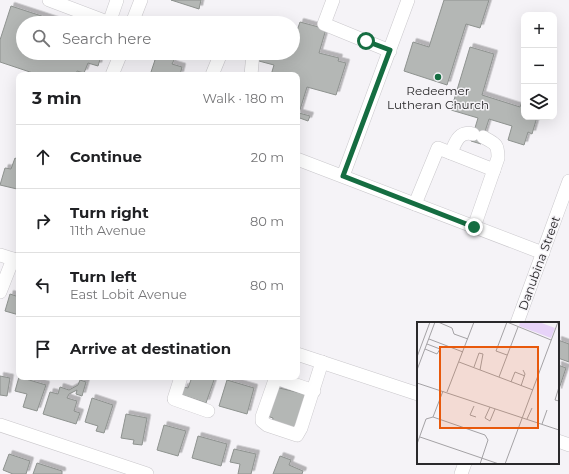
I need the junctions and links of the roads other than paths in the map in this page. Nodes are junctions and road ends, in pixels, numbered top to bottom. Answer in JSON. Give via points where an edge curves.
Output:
{"nodes":[{"id":1,"x":49,"y":0,"type":"edge"},
{"id":2,"x":117,"y":0,"type":"edge"},
{"id":3,"x":140,"y":0,"type":"edge"},
{"id":4,"x":333,"y":0,"type":"edge"},
{"id":5,"x":408,"y":0,"type":"edge"},
{"id":6,"x":91,"y":16,"type":"edge"},
{"id":7,"x":111,"y":16,"type":"edge"},
{"id":8,"x":134,"y":16,"type":"edge"},
{"id":9,"x":390,"y":50,"type":"junction"},
{"id":10,"x":117,"y":60,"type":"edge"},
{"id":11,"x":218,"y":60,"type":"edge"},
{"id":12,"x":252,"y":60,"type":"edge"},
{"id":13,"x":113,"y":72,"type":"edge"},
{"id":14,"x":213,"y":72,"type":"edge"},
{"id":15,"x":251,"y":72,"type":"edge"},
{"id":16,"x":451,"y":153,"type":"junction"},
{"id":17,"x":300,"y":160,"type":"edge"},
{"id":18,"x":494,"y":170,"type":"junction"},
{"id":19,"x":343,"y":176,"type":"junction"},
{"id":20,"x":569,"y":181,"type":"edge"},
{"id":21,"x":415,"y":204,"type":"junction"},
{"id":22,"x":474,"y":227,"type":"junction"},
{"id":23,"x":543,"y":253,"type":"junction"},
{"id":24,"x":0,"y":255,"type":"edge"},
{"id":25,"x":16,"y":260,"type":"edge"},
{"id":26,"x":0,"y":292,"type":"edge"},
{"id":27,"x":517,"y":322,"type":"edge"},
{"id":28,"x":300,"y":355,"type":"edge"},
{"id":29,"x":322,"y":362,"type":"junction"},
{"id":30,"x":180,"y":380,"type":"edge"},
{"id":31,"x":275,"y":380,"type":"edge"},
{"id":32,"x":282,"y":380,"type":"edge"},
{"id":33,"x":314,"y":391,"type":"junction"},
{"id":34,"x":417,"y":394,"type":"edge"},
{"id":35,"x":208,"y":411,"type":"dead end"},
{"id":36,"x":0,"y":425,"type":"edge"},
{"id":37,"x":559,"y":441,"type":"edge"},
{"id":38,"x":569,"y":445,"type":"edge"},
{"id":39,"x":465,"y":464,"type":"edge"},
{"id":40,"x":147,"y":474,"type":"edge"},
{"id":41,"x":461,"y":474,"type":"edge"}],
"edges":[{"from":1,"to":6,"type":"street"},
{"from":2,"to":7,"type":"street"},
{"from":3,"to":8,"type":"street"},
{"from":4,"to":9,"type":"street","via":[[324,24]]},
{"from":5,"to":9,"type":"street"},
{"from":9,"to":19,"type":"street"},
{"from":10,"to":13,"type":"street"},
{"from":11,"to":14,"type":"street"},
{"from":12,"to":15,"type":"street"},
{"from":16,"to":18,"type":"street"},
{"from":16,"to":18,"type":"street","via":[[461,135],[469,133],[478,136],[495,143],[498,149]]},
{"from":16,"to":21,"type":"street","via":[[438,148]]},
{"from":17,"to":19,"type":"street"},
{"from":18,"to":22,"type":"street"},
{"from":19,"to":21,"type":"street"},
{"from":20,"to":23,"type":"street","name":"Danubina Street"},
{"from":21,"to":22,"type":"street"},
{"from":22,"to":23,"type":"street"},
{"from":23,"to":27,"type":"street","name":"Danubina Street"},
{"from":24,"to":25,"type":"street"},
{"from":25,"to":26,"type":"street"},
{"from":28,"to":29,"type":"street"},
{"from":29,"to":33,"type":"street"},
{"from":29,"to":34,"type":"street"},
{"from":30,"to":35,"type":"street","via":[[174,399]]},
{"from":31,"to":33,"type":"street","via":[[262,421],[266,425],[296,435],[300,432]]},
{"from":32,"to":33,"type":"street"},
{"from":36,"to":40,"type":"street"},
{"from":37,"to":38,"type":"street"},
{"from":39,"to":41,"type":"street"}]}
